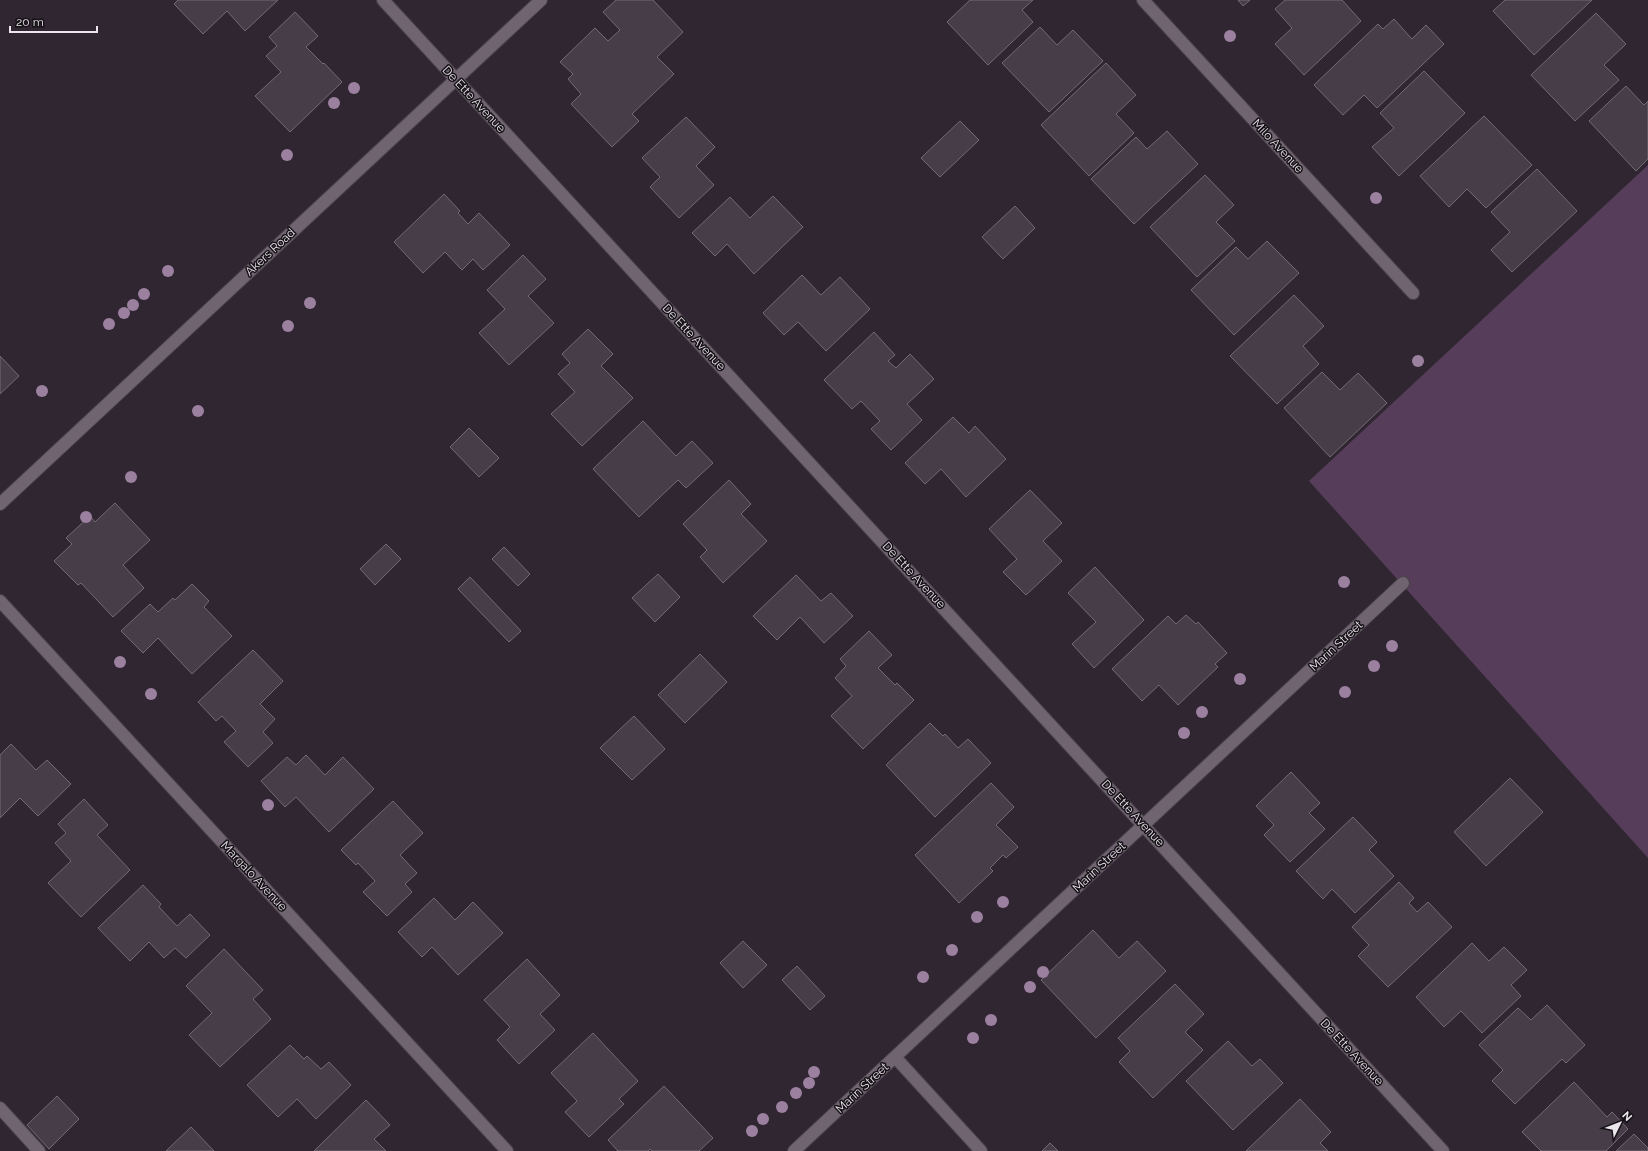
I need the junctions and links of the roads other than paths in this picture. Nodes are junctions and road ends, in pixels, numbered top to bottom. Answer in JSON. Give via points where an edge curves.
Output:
{"nodes":[{"id":1,"x":383,"y":0,"type":"edge"},
{"id":2,"x":541,"y":0,"type":"edge"},
{"id":3,"x":1143,"y":0,"type":"edge"},
{"id":4,"x":456,"y":79,"type":"junction"},
{"id":5,"x":1413,"y":293,"type":"dead end"},
{"id":6,"x":0,"y":504,"type":"edge"},
{"id":7,"x":1403,"y":583,"type":"dead end"},
{"id":8,"x":0,"y":601,"type":"edge"},
{"id":9,"x":1144,"y":825,"type":"junction"},
{"id":10,"x":894,"y":1057,"type":"junction"},
{"id":11,"x":0,"y":1108,"type":"edge"},
{"id":12,"x":39,"y":1151,"type":"edge"},
{"id":13,"x":507,"y":1151,"type":"edge"},
{"id":14,"x":794,"y":1151,"type":"edge"},
{"id":15,"x":981,"y":1151,"type":"edge"},
{"id":16,"x":1443,"y":1151,"type":"edge"}],
"edges":[{"from":1,"to":4,"type":"street","name":"De Ette Avenue"},
{"from":2,"to":4,"type":"street","name":"Akers Road"},
{"from":3,"to":5,"type":"street","name":"Milo Avenue"},
{"from":4,"to":6,"type":"street","name":"Akers Road"},
{"from":4,"to":9,"type":"street","name":"De Ette Avenue"},
{"from":7,"to":9,"type":"street","name":"Marin Street"},
{"from":8,"to":13,"type":"street","name":"Margalo Avenue"},
{"from":9,"to":10,"type":"street","name":"Marin Street"},
{"from":9,"to":16,"type":"street","name":"De Ette Avenue"},
{"from":10,"to":14,"type":"street","name":"Marin Street"},
{"from":10,"to":15,"type":"street"},
{"from":11,"to":12,"type":"street"}]}
